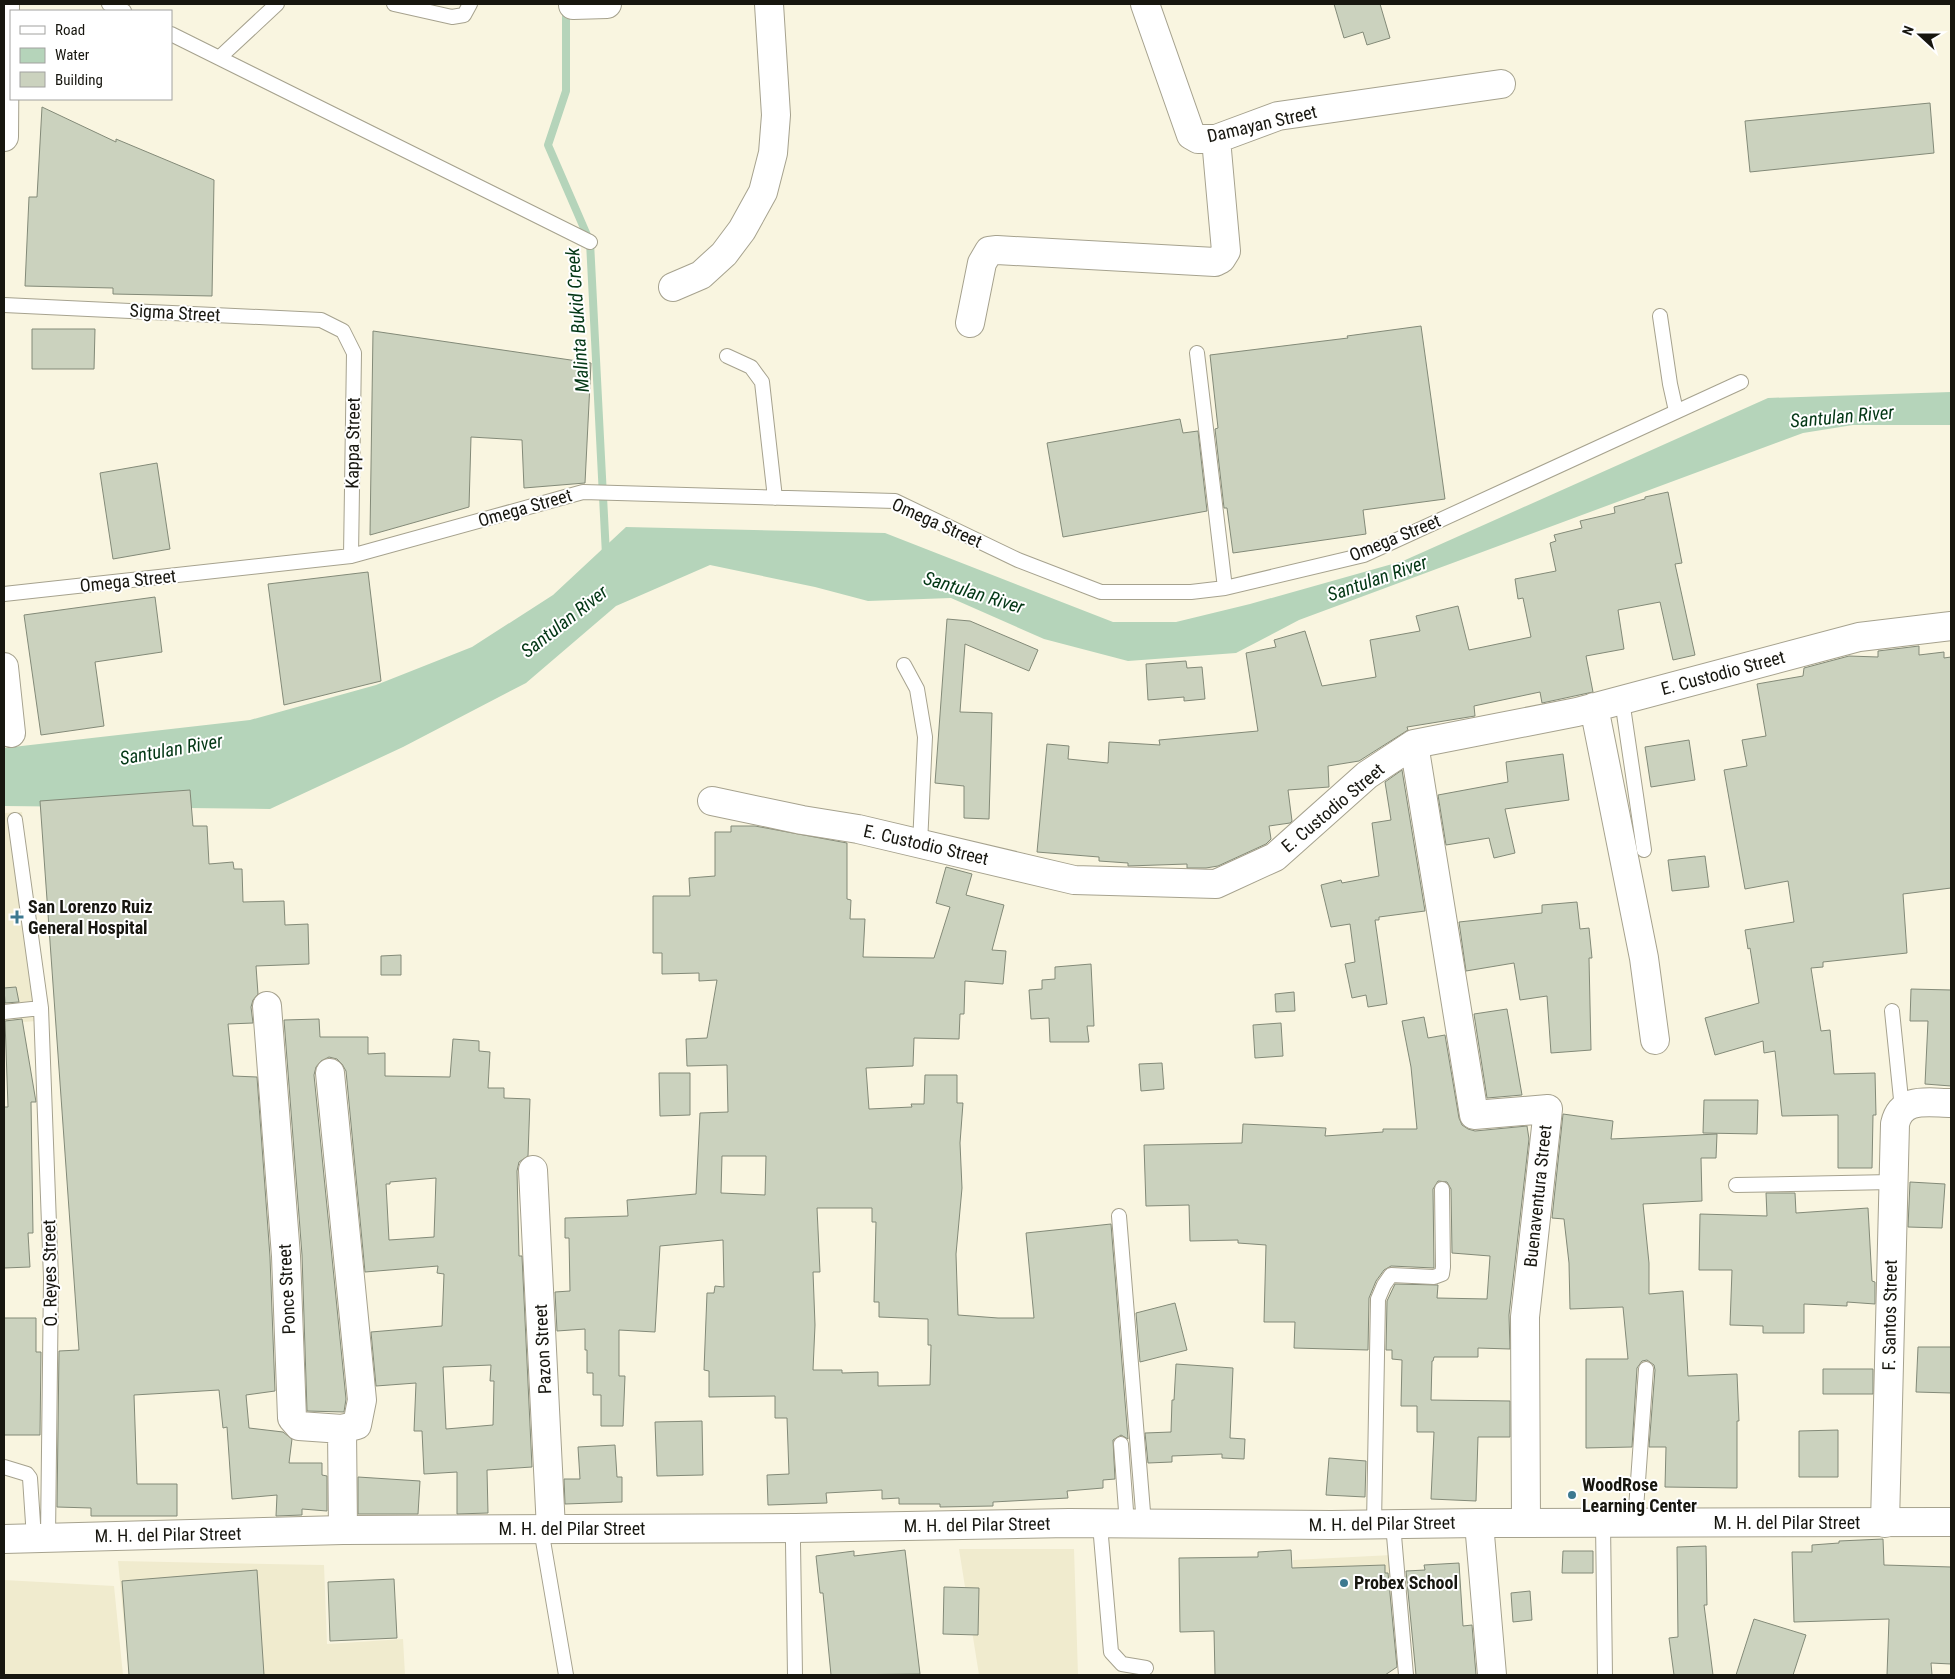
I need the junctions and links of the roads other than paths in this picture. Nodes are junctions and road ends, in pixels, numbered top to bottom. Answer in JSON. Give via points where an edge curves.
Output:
{"nodes":[{"id":1,"x":5,"y":4,"type":"edge"},
{"id":2,"x":109,"y":4,"type":"edge"},
{"id":3,"x":277,"y":4,"type":"edge"},
{"id":4,"x":394,"y":4,"type":"edge"},
{"id":5,"x":470,"y":4,"type":"edge"},
{"id":6,"x":606,"y":4,"type":"edge"},
{"id":7,"x":769,"y":4,"type":"edge"},
{"id":8,"x":1144,"y":4,"type":"edge"},
{"id":9,"x":574,"y":6,"type":"dead end"},
{"id":10,"x":122,"y":10,"type":"edge"},
{"id":11,"x":172,"y":34,"type":"edge"},
{"id":12,"x":219,"y":58,"type":"junction"},
{"id":13,"x":1501,"y":84,"type":"dead end"},
{"id":14,"x":4,"y":137,"type":"edge"},
{"id":15,"x":1216,"y":139,"type":"junction"},
{"id":16,"x":590,"y":242,"type":"dead end"},
{"id":17,"x":673,"y":287,"type":"dead end"},
{"id":18,"x":4,"y":305,"type":"edge"},
{"id":19,"x":1660,"y":316,"type":"dead end"},
{"id":20,"x":970,"y":323,"type":"dead end"},
{"id":21,"x":343,"y":331,"type":"joint"},
{"id":22,"x":1196,"y":354,"type":"dead end"},
{"id":23,"x":727,"y":356,"type":"dead end"},
{"id":24,"x":1741,"y":382,"type":"dead end"},
{"id":25,"x":1676,"y":411,"type":"junction"},
{"id":26,"x":775,"y":498,"type":"junction"},
{"id":27,"x":351,"y":556,"type":"junction"},
{"id":28,"x":1225,"y":588,"type":"junction"},
{"id":29,"x":4,"y":594,"type":"edge"},
{"id":30,"x":1951,"y":626,"type":"edge"},
{"id":31,"x":904,"y":665,"type":"dead end"},
{"id":32,"x":4,"y":667,"type":"edge"},
{"id":33,"x":1622,"y":700,"type":"junction"},
{"id":34,"x":1594,"y":707,"type":"junction"},
{"id":35,"x":11,"y":733,"type":"dead end"},
{"id":36,"x":1414,"y":744,"type":"junction"},
{"id":37,"x":712,"y":801,"type":"dead end"},
{"id":38,"x":14,"y":820,"type":"dead end"},
{"id":39,"x":920,"y":844,"type":"junction"},
{"id":40,"x":1644,"y":850,"type":"dead end"},
{"id":41,"x":267,"y":1006,"type":"dead end"},
{"id":42,"x":41,"y":1008,"type":"junction"},
{"id":43,"x":1892,"y":1011,"type":"dead end"},
{"id":44,"x":4,"y":1012,"type":"edge"},
{"id":45,"x":1655,"y":1040,"type":"dead end"},
{"id":46,"x":330,"y":1073,"type":"dead end"},
{"id":47,"x":1951,"y":1103,"type":"edge"},
{"id":48,"x":1902,"y":1110,"type":"junction"},
{"id":49,"x":533,"y":1170,"type":"dead end"},
{"id":50,"x":1892,"y":1182,"type":"junction"},
{"id":51,"x":1736,"y":1185,"type":"dead end"},
{"id":52,"x":1442,"y":1189,"type":"dead end"},
{"id":53,"x":1119,"y":1216,"type":"dead end"},
{"id":54,"x":1646,"y":1369,"type":"dead end"},
{"id":55,"x":342,"y":1429,"type":"junction"},
{"id":56,"x":1121,"y":1444,"type":"dead end"},
{"id":57,"x":4,"y":1467,"type":"edge"},
{"id":58,"x":1885,"y":1522,"type":"junction"},
{"id":59,"x":1951,"y":1522,"type":"edge"},
{"id":60,"x":1479,"y":1523,"type":"junction"},
{"id":61,"x":1526,"y":1523,"type":"junction"},
{"id":62,"x":1635,"y":1523,"type":"junction"},
{"id":63,"x":1136,"y":1524,"type":"junction"},
{"id":64,"x":1384,"y":1524,"type":"junction"},
{"id":65,"x":1603,"y":1524,"type":"junction"},
{"id":66,"x":1100,"y":1525,"type":"junction"},
{"id":67,"x":795,"y":1528,"type":"junction"},
{"id":68,"x":546,"y":1529,"type":"junction"},
{"id":69,"x":343,"y":1530,"type":"junction"},
{"id":70,"x":41,"y":1538,"type":"junction"},
{"id":71,"x":4,"y":1539,"type":"edge"},
{"id":72,"x":1146,"y":1668,"type":"dead end"},
{"id":73,"x":566,"y":1675,"type":"edge"},
{"id":74,"x":795,"y":1675,"type":"edge"},
{"id":75,"x":1406,"y":1675,"type":"edge"},
{"id":76,"x":1492,"y":1675,"type":"edge"},
{"id":77,"x":1605,"y":1675,"type":"edge"}],
"edges":[{"from":1,"to":14,"type":"street"},
{"from":2,"to":10,"type":"lane"},
{"from":3,"to":12,"type":"lane"},
{"from":4,"to":5,"type":"lane","via":[[452,17],[464,15]]},
{"from":6,"to":9,"type":"street"},
{"from":7,"to":17,"type":"street","via":[[776,115],[773,153],[763,192],[724,254],[701,275]]},
{"from":8,"to":15,"type":"street","name":"Damayan Street","via":[[1191,135],[1198,139]]},
{"from":11,"to":12,"type":"lane"},
{"from":12,"to":16,"type":"lane"},
{"from":13,"to":15,"type":"street","name":"Damayan Street","via":[[1278,116]]},
{"from":15,"to":20,"type":"street","via":[[1226,251],[1221,260],[989,251],[982,263]]},
{"from":18,"to":21,"type":"lane","name":"Sigma Street","via":[[322,320]]},
{"from":19,"to":25,"type":"lane"},
{"from":21,"to":27,"type":"lane","name":"Kappa Street","via":[[354,353]]},
{"from":22,"to":28,"type":"lane"},
{"from":23,"to":26,"type":"lane","via":[[751,367],[762,382]]},
{"from":24,"to":25,"type":"lane","name":"Omega Street"},
{"from":25,"to":28,"type":"lane","name":"Omega Street","via":[[1364,555]]},
{"from":26,"to":27,"type":"lane","name":"Omega Street","via":[[587,492]]},
{"from":26,"to":28,"type":"lane","name":"Omega Street","via":[[895,501],[1018,560],[1101,592],[1191,592]]},
{"from":27,"to":29,"type":"lane","name":"Omega Street"},
{"from":30,"to":33,"type":"street","name":"E. Custodio Street","via":[[1859,637]]},
{"from":31,"to":39,"type":"lane","via":[[917,689],[925,737]]},
{"from":32,"to":35,"type":"street"},
{"from":33,"to":34,"type":"street","name":"E. Custodio Street"},
{"from":33,"to":40,"type":"lane"},
{"from":34,"to":36,"type":"street","name":"E. Custodio Street"},
{"from":34,"to":45,"type":"street","via":[[1644,958]]},
{"from":36,"to":39,"type":"street","name":"E. Custodio Street","via":[[1367,775],[1275,857],[1216,884],[1074,880]]},
{"from":36,"to":61,"type":"street","name":"Buenaventura Street","via":[[1474,1115],[1548,1108],[1525,1317]]},
{"from":37,"to":39,"type":"street","name":"E. Custodio Street"},
{"from":38,"to":42,"type":"lane","name":"O. Reyes Street"},
{"from":41,"to":55,"type":"street","name":"Ponce Street","via":[[286,1256],[292,1418],[299,1426]]},
{"from":42,"to":44,"type":"lane"},
{"from":42,"to":70,"type":"lane","name":"O. Reyes Street","via":[[51,1278]]},
{"from":43,"to":48,"type":"lane"},
{"from":46,"to":55,"type":"street","via":[[362,1400],[357,1425]]},
{"from":47,"to":48,"type":"street","via":[[1916,1102]]},
{"from":48,"to":50,"type":"street","name":"F. Santos Street","via":[[1895,1124]]},
{"from":49,"to":68,"type":"street","name":"Pazon Street"},
{"from":50,"to":51,"type":"lane"},
{"from":50,"to":58,"type":"street","name":"F. Santos Street"},
{"from":52,"to":64,"type":"lane","via":[[1442,1274],[1434,1277],[1391,1275],[1378,1299]]},
{"from":53,"to":63,"type":"lane"},
{"from":54,"to":62,"type":"lane"},
{"from":55,"to":69,"type":"street"},
{"from":56,"to":63,"type":"lane"},
{"from":57,"to":70,"type":"lane","via":[[27,1474],[30,1478]]},
{"from":58,"to":59,"type":"street","name":"M. H. del Pilar Street"},
{"from":58,"to":62,"type":"street","name":"M. H. del Pilar Street"},
{"from":60,"to":61,"type":"street","name":"M. H. del Pilar Street"},
{"from":60,"to":64,"type":"street","name":"M. H. del Pilar Street"},
{"from":60,"to":76,"type":"street"},
{"from":61,"to":65,"type":"street","name":"M. H. del Pilar Street"},
{"from":62,"to":65,"type":"street","name":"M. H. del Pilar Street"},
{"from":63,"to":64,"type":"street","name":"M. H. del Pilar Street"},
{"from":63,"to":66,"type":"street","name":"M. H. del Pilar Street"},
{"from":64,"to":75,"type":"lane"},
{"from":65,"to":77,"type":"lane"},
{"from":66,"to":67,"type":"street","name":"M. H. del Pilar Street"},
{"from":66,"to":72,"type":"lane","via":[[1111,1652],[1122,1664]]},
{"from":67,"to":68,"type":"street","name":"M. H. del Pilar Street"},
{"from":67,"to":74,"type":"lane"},
{"from":68,"to":69,"type":"street","name":"M. H. del Pilar Street"},
{"from":68,"to":73,"type":"lane"},
{"from":69,"to":70,"type":"street","name":"M. H. del Pilar Street"},
{"from":70,"to":71,"type":"street","name":"M. H. del Pilar Street"}]}
